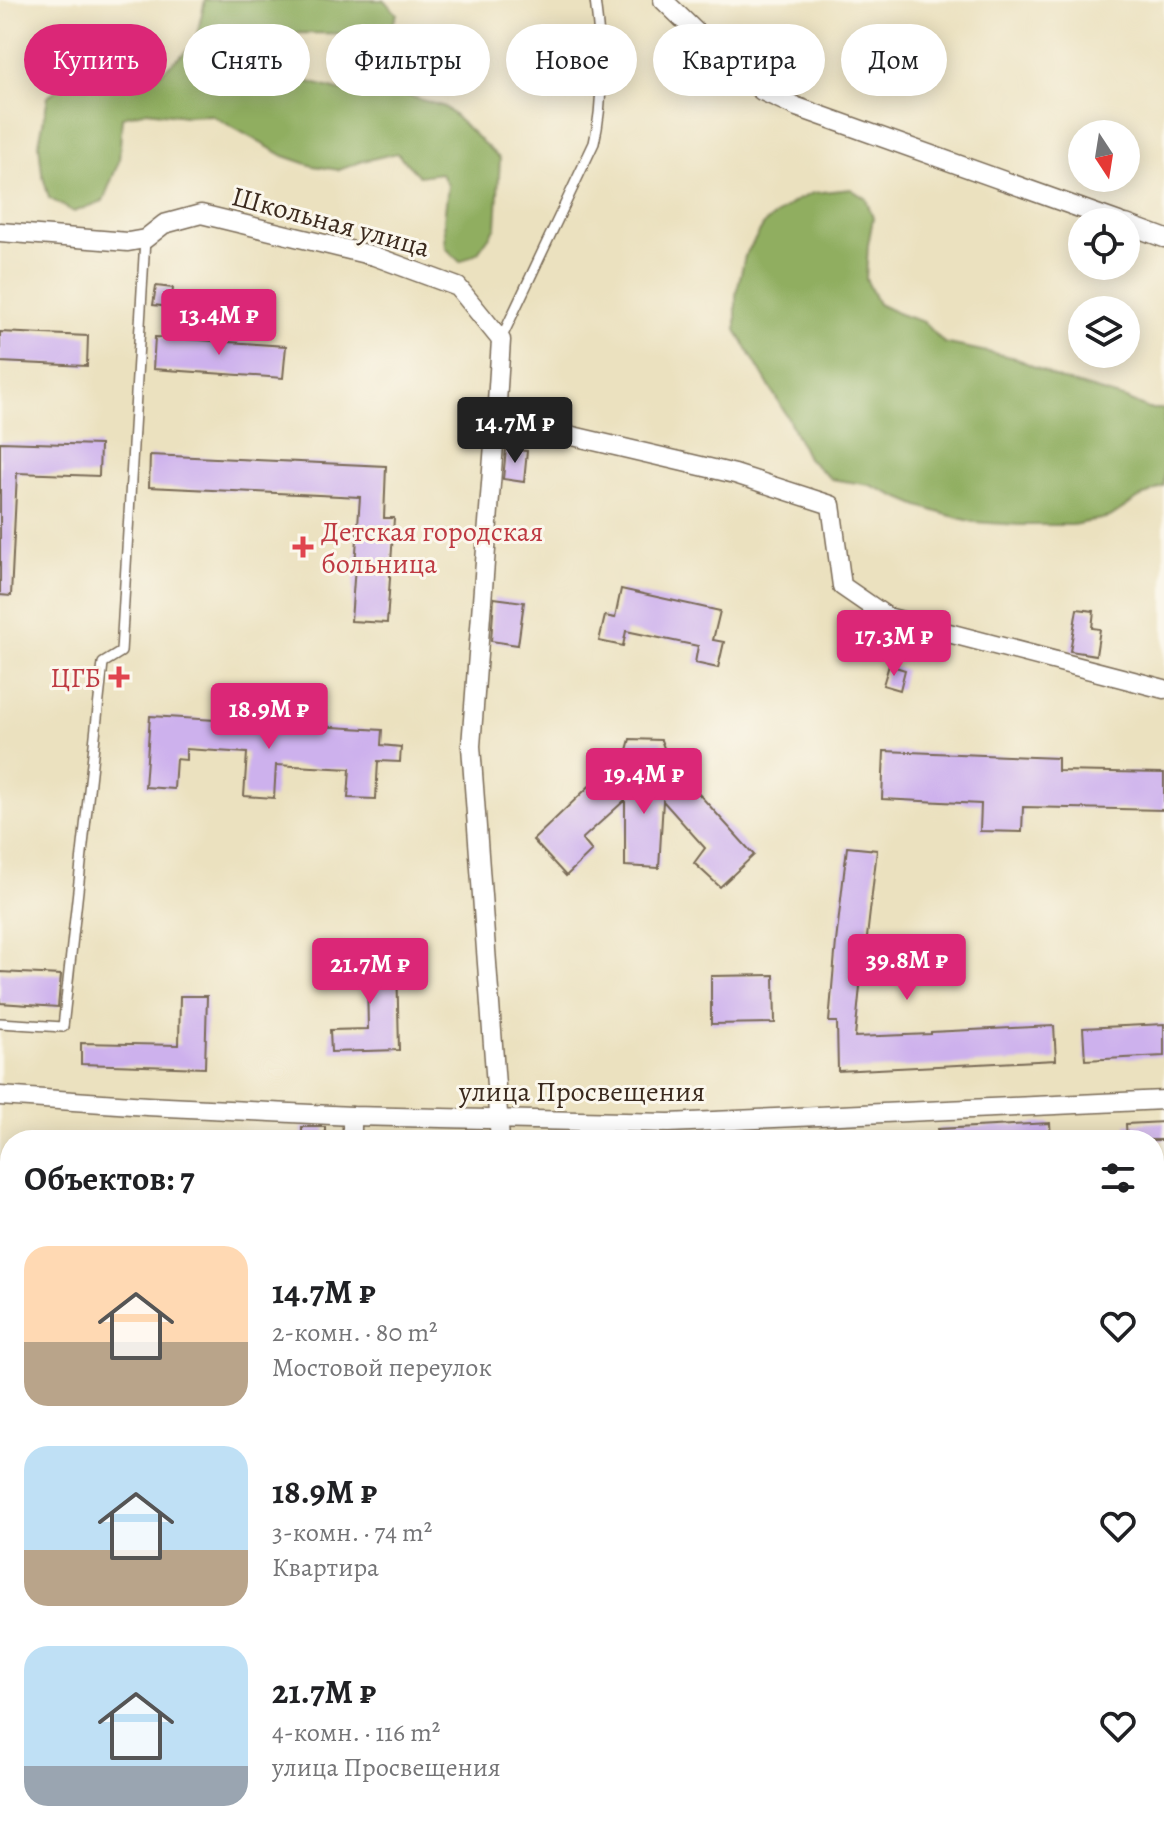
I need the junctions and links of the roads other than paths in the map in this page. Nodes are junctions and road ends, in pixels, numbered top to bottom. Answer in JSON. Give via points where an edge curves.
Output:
{"nodes":[{"id":1,"x":595,"y":0,"type":"edge"},
{"id":2,"x":663,"y":0,"type":"edge"},
{"id":3,"x":1080,"y":208,"type":"edge"},
{"id":4,"x":1140,"y":229,"type":"edge"},
{"id":5,"x":0,"y":232,"type":"edge"},
{"id":6,"x":1164,"y":238,"type":"edge"},
{"id":7,"x":145,"y":239,"type":"junction"},
{"id":8,"x":501,"y":340,"type":"junction"},
{"id":9,"x":496,"y":418,"type":"junction"},
{"id":10,"x":1164,"y":689,"type":"edge"},
{"id":11,"x":0,"y":1023,"type":"edge"},
{"id":12,"x":0,"y":1096,"type":"edge"},
{"id":13,"x":1164,"y":1100,"type":"edge"},
{"id":14,"x":352,"y":1116,"type":"junction"},
{"id":15,"x":499,"y":1120,"type":"junction"},
{"id":16,"x":352,"y":1130,"type":"edge"},
{"id":17,"x":500,"y":1130,"type":"edge"}],
"edges":[{"from":1,"to":8,"type":"lane","via":[[600,43],[594,143]]},
{"from":2,"to":3,"type":"street","via":[[762,91]]},
{"from":4,"to":6,"type":"street"},
{"from":5,"to":7,"type":"street","name":"Школьная улица"},
{"from":7,"to":8,"type":"street","name":"Школьная улица","via":[[164,224],[201,214],[374,256],[458,287]]},
{"from":7,"to":11,"type":"lane","via":[[121,652],[103,663],[63,1027]]},
{"from":8,"to":9,"type":"street"},
{"from":9,"to":10,"type":"street","via":[[735,474],[831,505],[842,586],[887,617]]},
{"from":9,"to":15,"type":"street","via":[[471,746]]},
{"from":12,"to":14,"type":"street","name":"улица Просвещения"},
{"from":13,"to":15,"type":"street","name":"улица Просвещения","via":[[669,1123]]},
{"from":14,"to":15,"type":"street","name":"улица Просвещения"},
{"from":14,"to":16,"type":"street"},
{"from":15,"to":17,"type":"street"}]}
